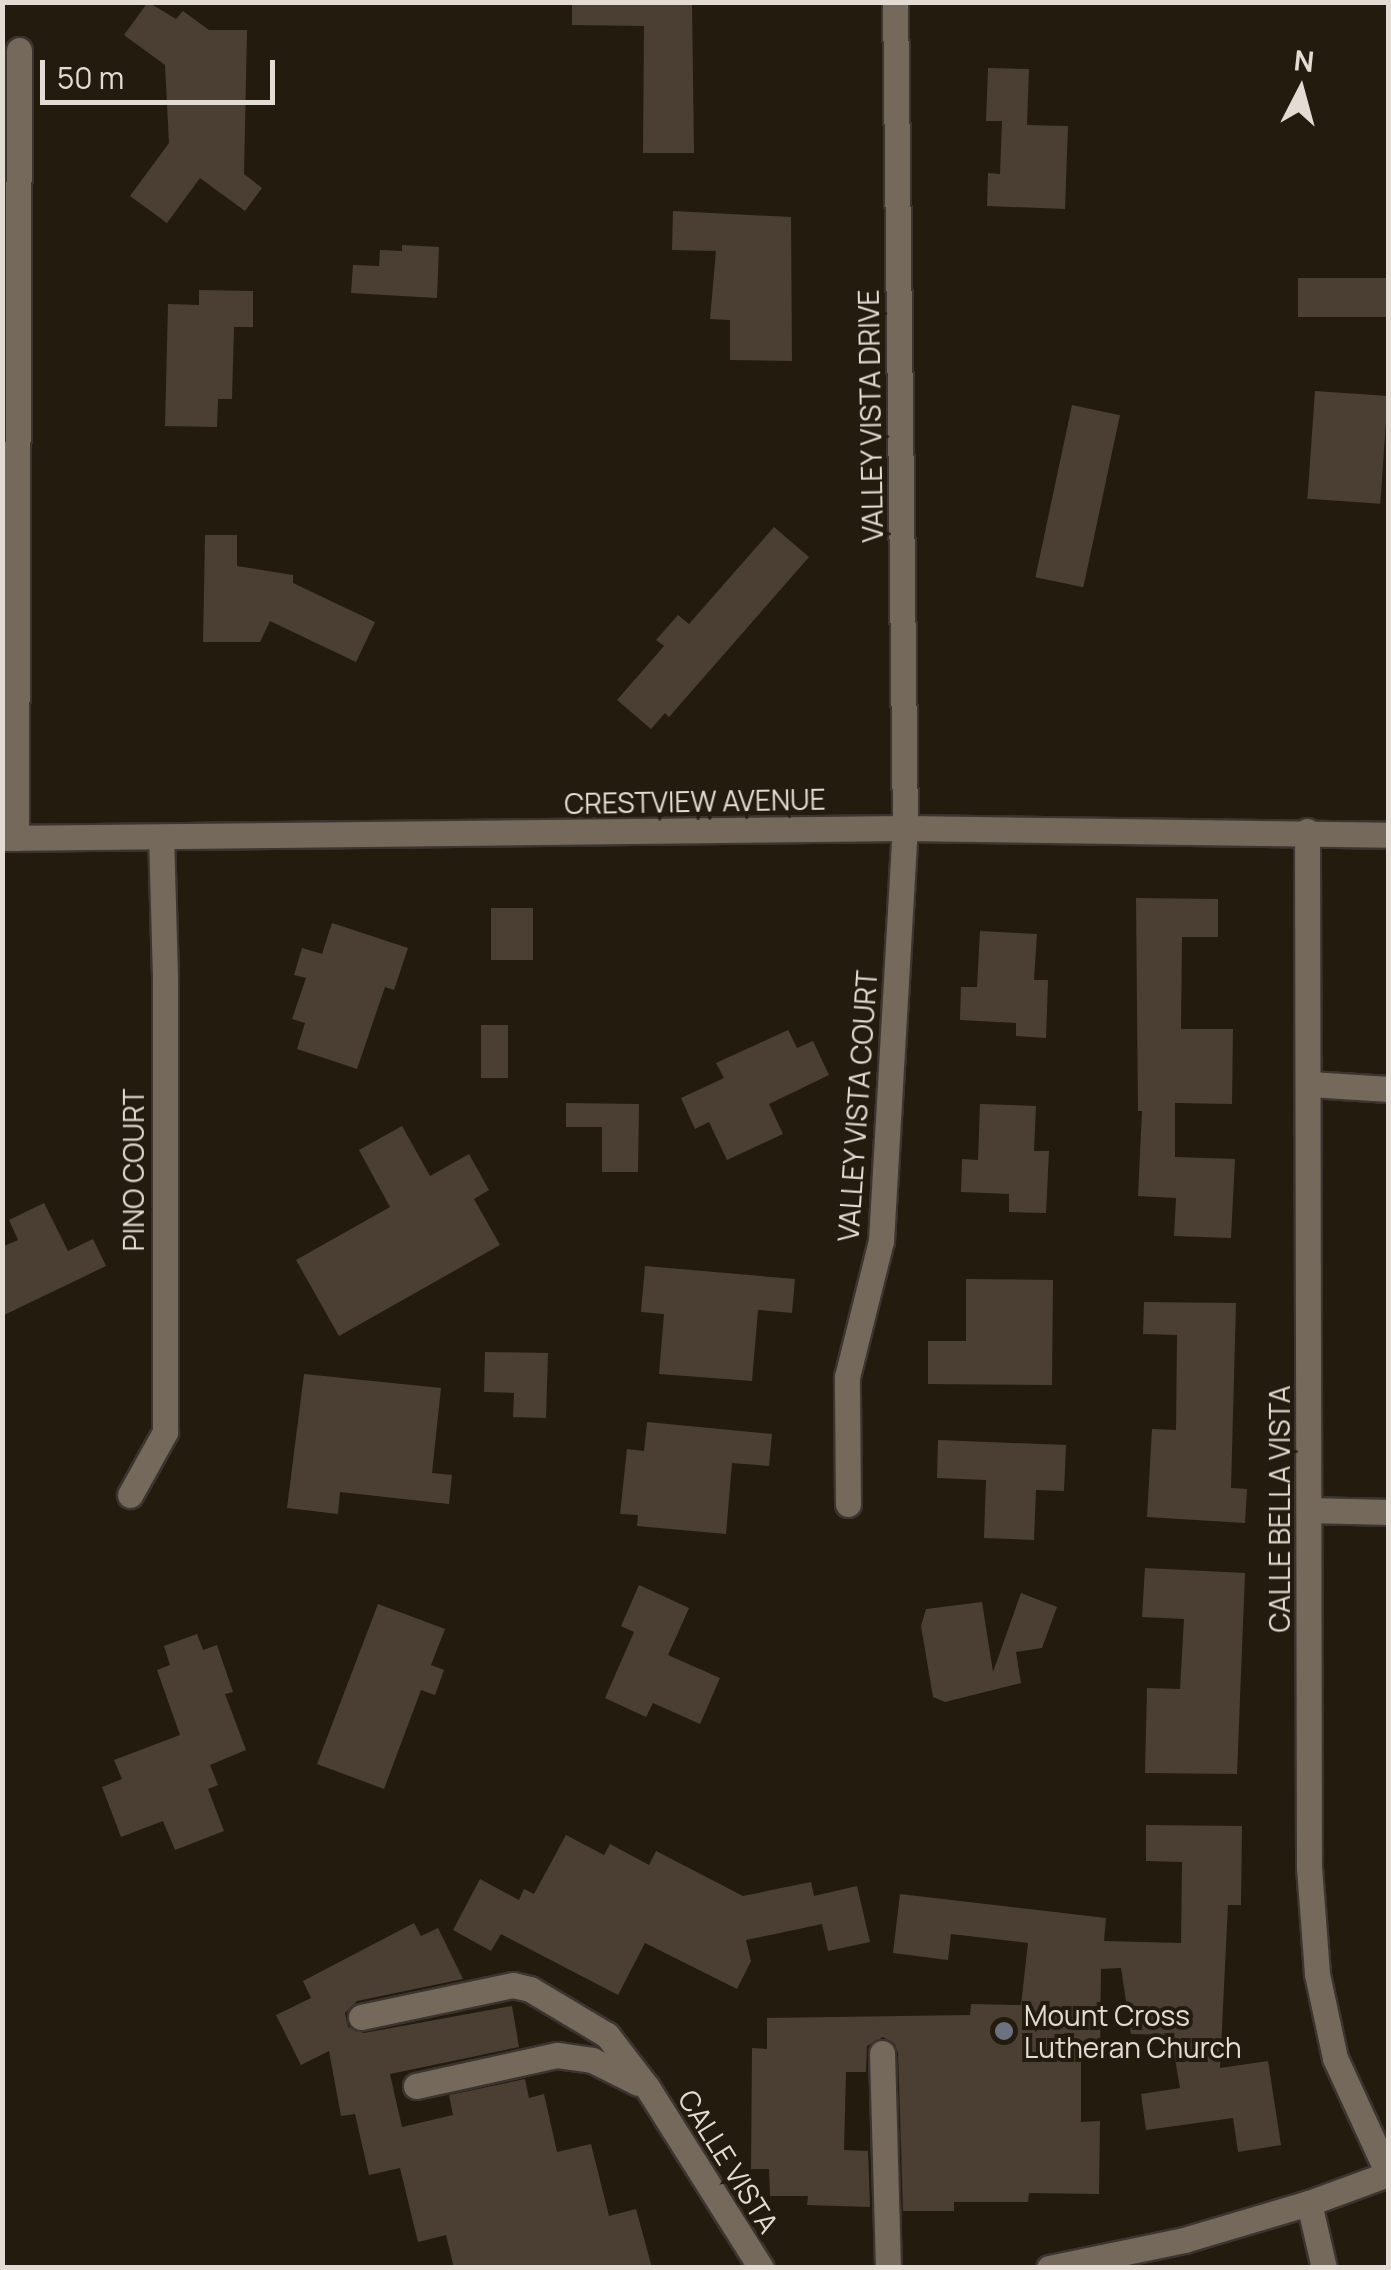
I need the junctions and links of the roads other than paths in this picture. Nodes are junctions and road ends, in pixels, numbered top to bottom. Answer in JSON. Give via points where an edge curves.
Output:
{"nodes":[{"id":1,"x":896,"y":2,"type":"edge"},
{"id":2,"x":18,"y":50,"type":"dead end"},
{"id":3,"x":905,"y":828,"type":"junction"},
{"id":4,"x":1306,"y":831,"type":"junction"},
{"id":5,"x":1388,"y":835,"type":"edge"},
{"id":6,"x":161,"y":836,"type":"junction"},
{"id":7,"x":9,"y":838,"type":"edge"},
{"id":8,"x":1310,"y":1084,"type":"junction"},
{"id":9,"x":1388,"y":1089,"type":"edge"},
{"id":10,"x":130,"y":1496,"type":"dead end"},
{"id":11,"x":848,"y":1504,"type":"dead end"},
{"id":12,"x":1310,"y":1510,"type":"junction"},
{"id":13,"x":1388,"y":1512,"type":"edge"},
{"id":14,"x":362,"y":2017,"type":"dead end"},
{"id":15,"x":882,"y":2053,"type":"dead end"},
{"id":16,"x":416,"y":2086,"type":"dead end"},
{"id":17,"x":647,"y":2088,"type":"junction"},
{"id":18,"x":1388,"y":2174,"type":"edge"},
{"id":19,"x":1309,"y":2203,"type":"junction"},
{"id":20,"x":761,"y":2268,"type":"edge"},
{"id":21,"x":888,"y":2268,"type":"edge"},
{"id":22,"x":1049,"y":2268,"type":"edge"},
{"id":23,"x":1324,"y":2268,"type":"edge"}],
"edges":[{"from":1,"to":3,"type":"street","name":"VALLEY VISTA DRIVE"},
{"from":2,"to":7,"type":"street"},
{"from":3,"to":4,"type":"street","name":"CRESTVIEW AVENUE"},
{"from":3,"to":6,"type":"street","name":"CRESTVIEW AVENUE"},
{"from":3,"to":11,"type":"street","name":"VALLEY VISTA COURT","via":[[881,1242],[848,1377]]},
{"from":4,"to":5,"type":"street","name":"CRESTVIEW AVENUE"},
{"from":4,"to":8,"type":"street","name":"CALLE BELLA VISTA"},
{"from":6,"to":7,"type":"street","name":"CRESTVIEW AVENUE"},
{"from":6,"to":10,"type":"street","name":"PINO COURT","via":[[165,1432]]},
{"from":8,"to":9,"type":"street"},
{"from":8,"to":12,"type":"street","name":"CALLE BELLA VISTA"},
{"from":12,"to":13,"type":"street"},
{"from":12,"to":18,"type":"street","name":"CALLE BELLA VISTA","via":[[1310,1866],[1317,1974],[1335,2058]]},
{"from":14,"to":17,"type":"street","name":"CALLE VISTA","via":[[488,1987],[530,1989],[607,2035]]},
{"from":15,"to":21,"type":"street"},
{"from":16,"to":17,"type":"street","via":[[558,2056],[604,2064]]},
{"from":17,"to":20,"type":"street","name":"CALLE VISTA"},
{"from":18,"to":19,"type":"street"},
{"from":19,"to":22,"type":"street","via":[[1184,2240]]},
{"from":19,"to":23,"type":"street"}]}
